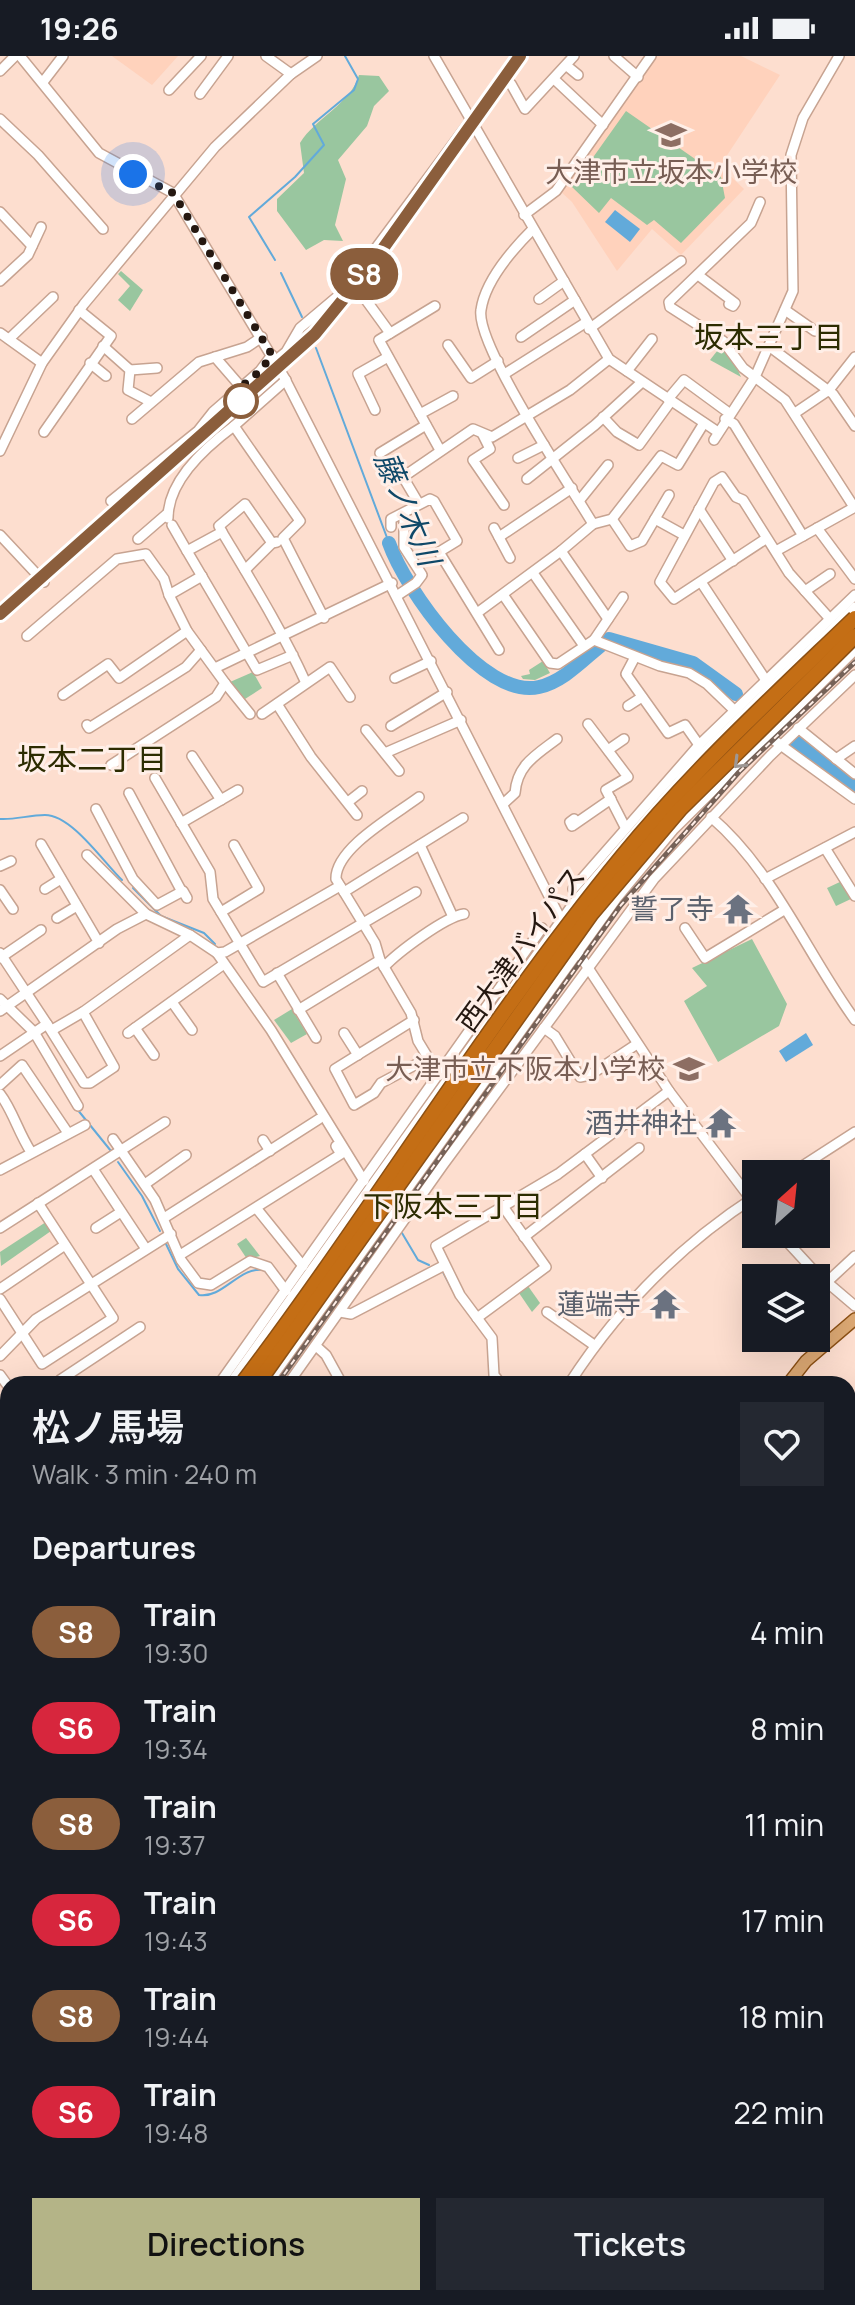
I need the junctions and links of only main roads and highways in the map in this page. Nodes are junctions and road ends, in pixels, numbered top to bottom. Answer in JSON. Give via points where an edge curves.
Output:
{"nodes":[{"id":1,"x":855,"y":618,"type":"edge"},
{"id":2,"x":855,"y":636,"type":"edge"},
{"id":3,"x":855,"y":1319,"type":"edge"},
{"id":4,"x":248,"y":1376,"type":"edge"},
{"id":5,"x":263,"y":1376,"type":"edge"},
{"id":6,"x":794,"y":1376,"type":"edge"}],
"edges":[{"from":1,"to":4,"type":"highway","name":"西大津バイパス","bridge":true,"via":[[738,731],[623,855]]},
{"from":2,"to":5,"type":"highway","name":"西大津バイパス","bridge":true,"via":[[680,809],[591,914]]},
{"from":3,"to":6,"type":"main road"}]}
